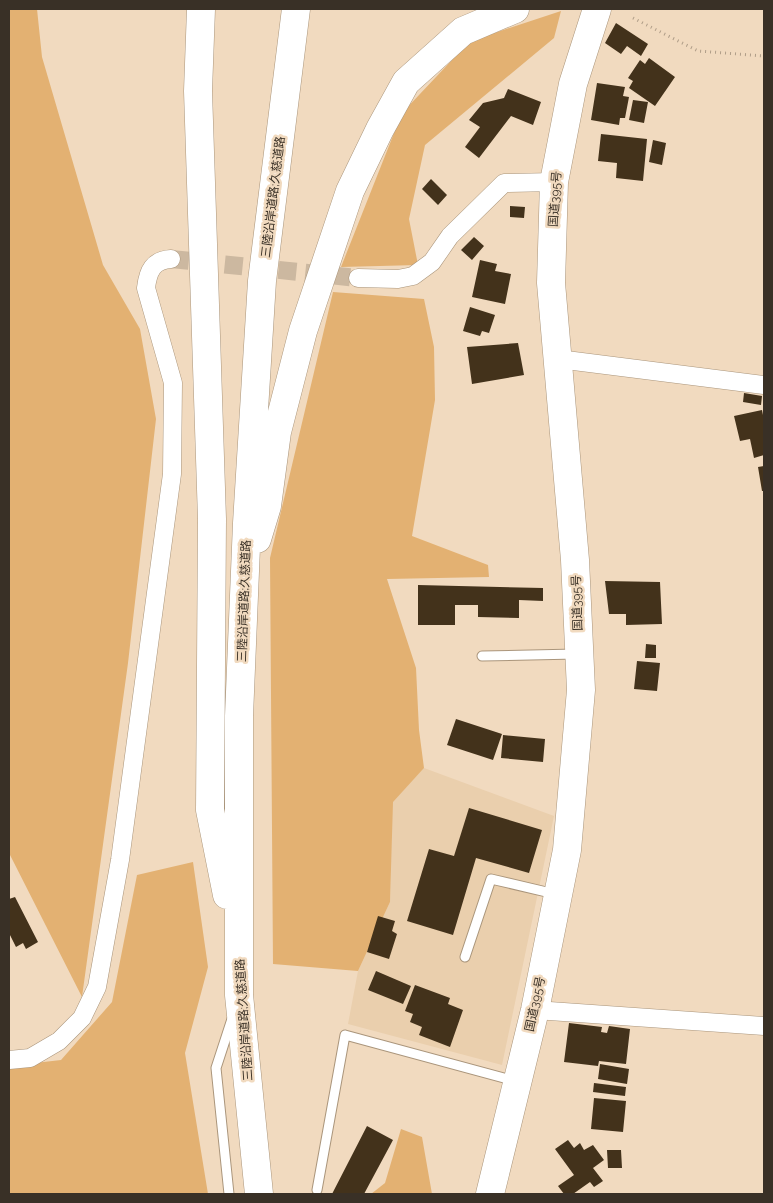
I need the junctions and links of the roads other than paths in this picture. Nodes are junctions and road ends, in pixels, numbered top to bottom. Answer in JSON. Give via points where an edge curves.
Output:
{"nodes":[{"id":1,"x":201,"y":9,"type":"edge"},
{"id":2,"x":296,"y":9,"type":"edge"},
{"id":3,"x":514,"y":9,"type":"edge"},
{"id":4,"x":597,"y":9,"type":"edge"},
{"id":5,"x":554,"y":182,"type":"junction"},
{"id":6,"x":171,"y":259,"type":"tunnel mouth"},
{"id":7,"x":358,"y":278,"type":"tunnel mouth"},
{"id":8,"x":558,"y":359,"type":"junction"},
{"id":9,"x":764,"y":385,"type":"edge"},
{"id":10,"x":245,"y":579,"type":"junction"},
{"id":11,"x":579,"y":654,"type":"junction"},
{"id":12,"x":482,"y":656,"type":"dead end"},
{"id":13,"x":558,"y":895,"type":"junction"},
{"id":14,"x":239,"y":955,"type":"junction"},
{"id":15,"x":465,"y":957,"type":"dead end"},
{"id":16,"x":239,"y":995,"type":"junction"},
{"id":17,"x":535,"y":1010,"type":"junction"},
{"id":18,"x":764,"y":1026,"type":"edge"},
{"id":19,"x":9,"y":1060,"type":"edge"},
{"id":20,"x":517,"y":1082,"type":"junction"},
{"id":21,"x":316,"y":1190,"type":"dead end"},
{"id":22,"x":228,"y":1194,"type":"edge"},
{"id":23,"x":259,"y":1194,"type":"edge"},
{"id":24,"x":490,"y":1194,"type":"edge"}],
"edges":[{"from":1,"to":14,"type":"highway","via":[[198,91],[212,519],[210,810]]},
{"from":2,"to":10,"type":"highway","name":"三陸沿岸道路;久慈道路","via":[[262,281]]},
{"from":3,"to":10,"type":"highway","via":[[463,31],[406,82],[350,191],[302,331],[277,432],[267,506]]},
{"from":4,"to":5,"type":"highway","name":"国道395号","via":[[572,84]]},
{"from":5,"to":7,"type":"street","via":[[504,183],[450,236],[432,262],[414,276]]},
{"from":5,"to":8,"type":"highway","name":"国道395号","via":[[551,283]]},
{"from":6,"to":19,"type":"street","via":[[153,266],[146,288],[173,383],[172,474],[120,860],[98,987],[82,1018],[59,1041],[30,1058]]},
{"from":8,"to":9,"type":"street"},
{"from":8,"to":11,"type":"highway","name":"国道395号","via":[[575,560]]},
{"from":10,"to":14,"type":"highway","name":"三陸沿岸道路;久慈道路","via":[[239,716]]},
{"from":11,"to":12,"type":"lane"},
{"from":11,"to":13,"type":"highway","name":"国道395号","via":[[581,690],[567,850]]},
{"from":13,"to":15,"type":"lane","via":[[491,879]]},
{"from":13,"to":17,"type":"highway","name":"国道395号"},
{"from":14,"to":16,"type":"highway","name":"三陸沿岸道路;久慈道路"},
{"from":16,"to":22,"type":"lane","via":[[216,1068]]},
{"from":16,"to":23,"type":"highway","name":"三陸沿岸道路;久慈道路"},
{"from":17,"to":18,"type":"street"},
{"from":17,"to":20,"type":"highway","name":"国道395号"},
{"from":20,"to":21,"type":"lane","via":[[345,1035]]},
{"from":20,"to":24,"type":"highway","name":"国道395号"}]}
